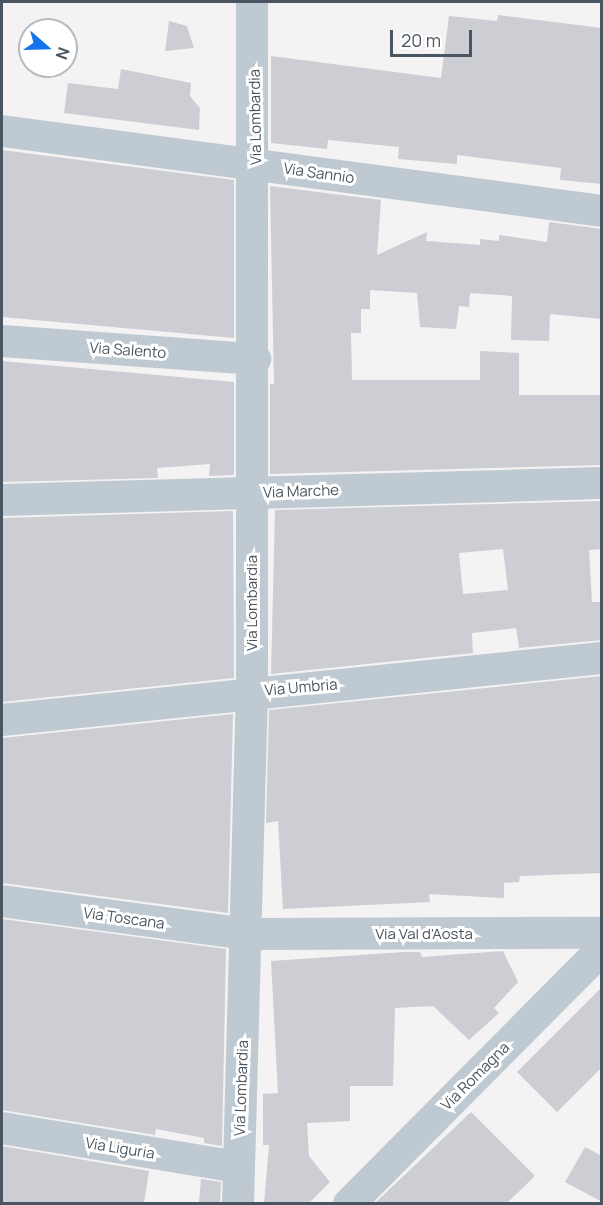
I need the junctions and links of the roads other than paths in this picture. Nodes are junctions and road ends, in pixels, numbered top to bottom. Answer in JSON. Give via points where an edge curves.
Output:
{"nodes":[{"id":1,"x":252,"y":2,"type":"edge"},
{"id":2,"x":2,"y":131,"type":"edge"},
{"id":3,"x":256,"y":164,"type":"junction"},
{"id":4,"x":602,"y":211,"type":"edge"},
{"id":5,"x":2,"y":341,"type":"edge"},
{"id":6,"x":255,"y":359,"type":"junction"},
{"id":7,"x":602,"y":483,"type":"edge"},
{"id":8,"x":253,"y":492,"type":"junction"},
{"id":9,"x":2,"y":500,"type":"edge"},
{"id":10,"x":602,"y":658,"type":"edge"},
{"id":11,"x":252,"y":691,"type":"junction"},
{"id":12,"x":2,"y":720,"type":"edge"},
{"id":13,"x":2,"y":901,"type":"edge"},
{"id":14,"x":602,"y":933,"type":"edge"},
{"id":15,"x":246,"y":934,"type":"junction"},
{"id":16,"x":602,"y":949,"type":"edge"},
{"id":17,"x":2,"y":1128,"type":"edge"},
{"id":18,"x":238,"y":1167,"type":"junction"},
{"id":19,"x":238,"y":1203,"type":"edge"},
{"id":20,"x":349,"y":1203,"type":"edge"}],
"edges":[{"from":1,"to":3,"type":"street","name":"Via Lombardia"},
{"from":2,"to":3,"type":"street","name":"Via Sannio"},
{"from":3,"to":4,"type":"street","name":"Via Sannio"},
{"from":3,"to":6,"type":"street","name":"Via Lombardia"},
{"from":5,"to":6,"type":"street","name":"Via Salento"},
{"from":6,"to":8,"type":"street","name":"Via Lombardia"},
{"from":7,"to":8,"type":"street","name":"Via Marche"},
{"from":8,"to":9,"type":"street","name":"Via Marche"},
{"from":8,"to":11,"type":"street","name":"Via Lombardia"},
{"from":10,"to":11,"type":"street","name":"Via Umbria"},
{"from":11,"to":12,"type":"street","name":"Via Umbria"},
{"from":11,"to":15,"type":"street","name":"Via Lombardia"},
{"from":13,"to":15,"type":"street","name":"Via Toscana"},
{"from":14,"to":15,"type":"street","name":"Via Val d'Aosta"},
{"from":15,"to":18,"type":"street","name":"Via Lombardia"},
{"from":16,"to":20,"type":"street","name":"Via Romagna"},
{"from":17,"to":18,"type":"street","name":"Via Liguria"},
{"from":18,"to":19,"type":"street","name":"Via Lombardia"}]}
